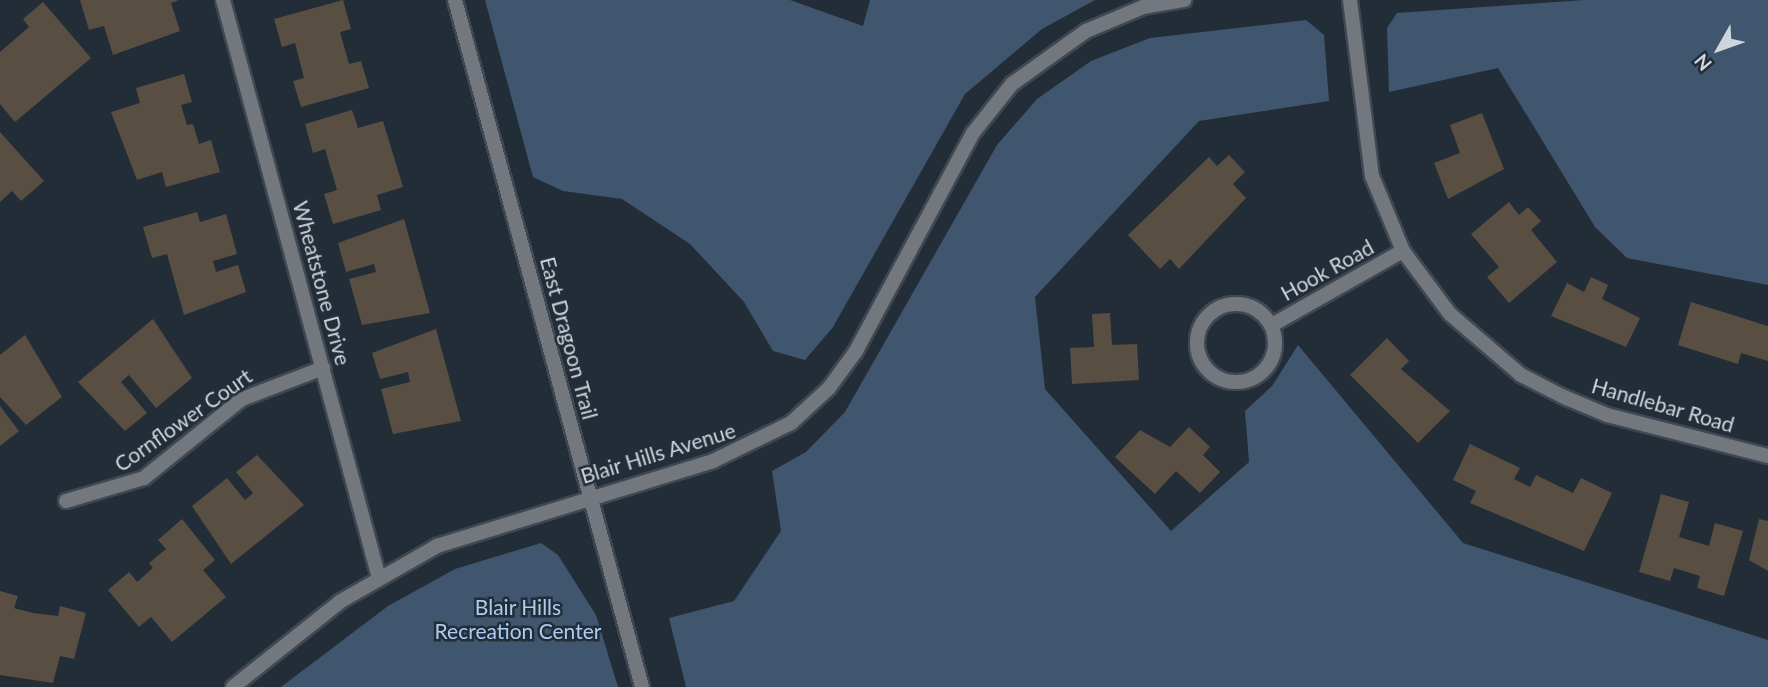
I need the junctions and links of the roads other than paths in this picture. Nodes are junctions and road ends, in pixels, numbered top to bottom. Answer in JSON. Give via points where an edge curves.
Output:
{"nodes":[{"id":1,"x":223,"y":0,"type":"edge"},
{"id":2,"x":455,"y":0,"type":"edge"},
{"id":3,"x":1184,"y":0,"type":"edge"},
{"id":4,"x":1350,"y":0,"type":"edge"},
{"id":5,"x":1403,"y":251,"type":"junction"},
{"id":6,"x":1272,"y":325,"type":"junction"},
{"id":7,"x":323,"y":368,"type":"junction"},
{"id":8,"x":1768,"y":456,"type":"edge"},
{"id":9,"x":590,"y":495,"type":"junction"},
{"id":10,"x":66,"y":501,"type":"dead end"},
{"id":11,"x":379,"y":578,"type":"junction"},
{"id":12,"x":233,"y":687,"type":"edge"},
{"id":13,"x":642,"y":687,"type":"edge"}],
"edges":[{"from":1,"to":7,"type":"street","name":"Wheatstone Drive"},
{"from":2,"to":9,"type":"street","name":"East Dragoon Trail"},
{"from":3,"to":9,"type":"street","name":"Blair Hills Avenue","via":[[1143,7],[1086,31],[1005,92],[955,165],[856,351],[813,405],[743,450]]},
{"from":4,"to":5,"type":"street","name":"Handlebar Road","via":[[1363,139]]},
{"from":5,"to":6,"type":"street","name":"Hook Road"},
{"from":5,"to":8,"type":"street","name":"Handlebar Road","via":[[1450,314],[1521,375],[1607,415]]},
{"from":6,"to":6,"type":"street","name":"Hook Road","via":[[1274,355],[1254,378],[1224,380],[1201,360],[1199,330],[1219,307],[1249,305]]},
{"from":7,"to":10,"type":"street","name":"Cornflower Court","via":[[242,399],[145,478]]},
{"from":7,"to":11,"type":"street","name":"Wheatstone Drive"},
{"from":9,"to":11,"type":"street","name":"Blair Hills Avenue","via":[[437,546]]},
{"from":9,"to":13,"type":"street","name":"East Dragoon Trail"},
{"from":11,"to":12,"type":"street","name":"Blair Hills Avenue"}]}
